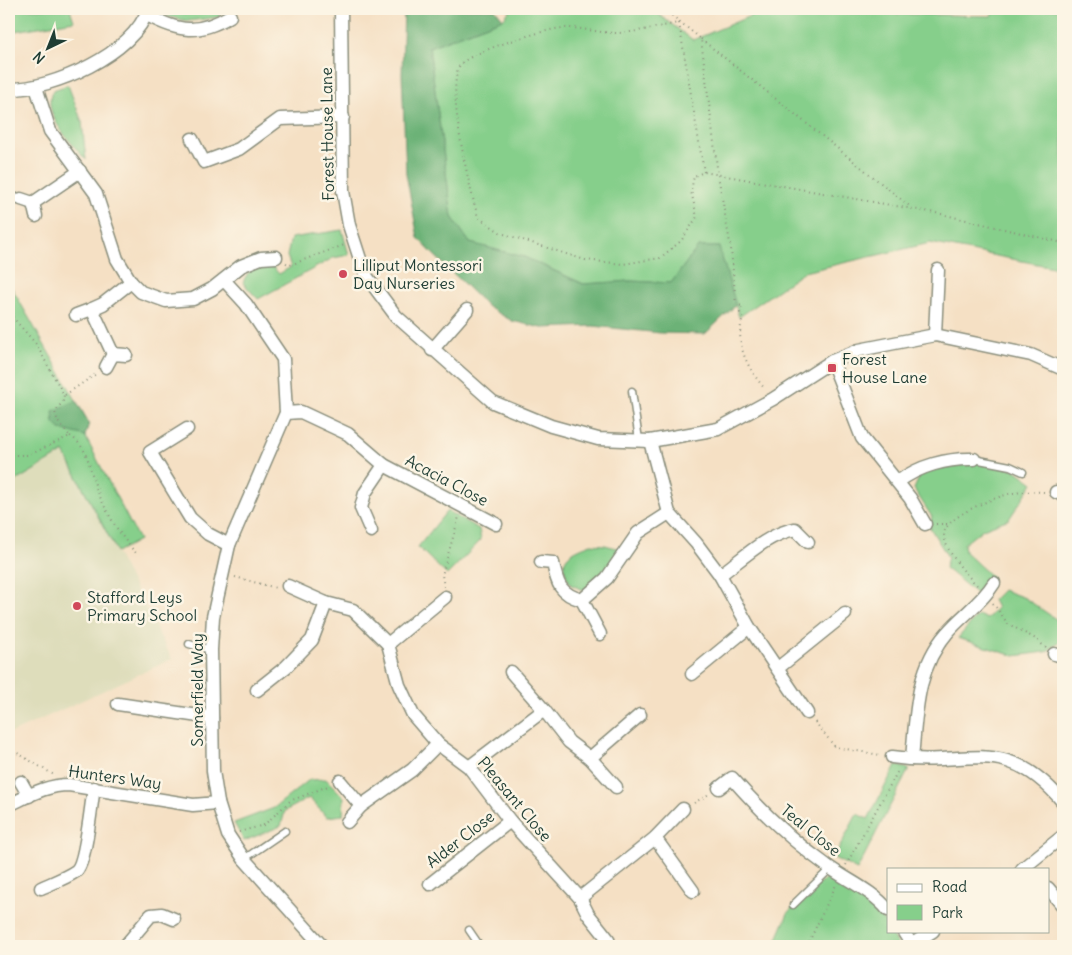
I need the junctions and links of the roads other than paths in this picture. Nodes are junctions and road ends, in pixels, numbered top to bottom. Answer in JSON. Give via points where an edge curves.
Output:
{"nodes":[{"id":1,"x":341,"y":9,"type":"edge"},
{"id":2,"x":881,"y":9,"type":"edge"},
{"id":3,"x":896,"y":9,"type":"edge"},
{"id":4,"x":148,"y":12,"type":"edge"},
{"id":5,"x":230,"y":16,"type":"dead end"},
{"id":6,"x":36,"y":87,"type":"junction"},
{"id":7,"x":9,"y":89,"type":"edge"},
{"id":8,"x":343,"y":117,"type":"junction"},
{"id":9,"x":192,"y":139,"type":"dead end"},
{"id":10,"x":80,"y":171,"type":"junction"},
{"id":11,"x":30,"y":206,"type":"dead end"},
{"id":12,"x":276,"y":257,"type":"road end"},
{"id":13,"x":938,"y":270,"type":"dead end"},
{"id":14,"x":224,"y":280,"type":"junction"},
{"id":15,"x":131,"y":282,"type":"junction"},
{"id":16,"x":92,"y":310,"type":"junction"},
{"id":17,"x":467,"y":310,"type":"dead end"},
{"id":18,"x":76,"y":315,"type":"dead end"},
{"id":19,"x":935,"y":335,"type":"junction"},
{"id":20,"x":432,"y":350,"type":"junction"},
{"id":21,"x":113,"y":354,"type":"junction"},
{"id":22,"x":126,"y":355,"type":"dead end"},
{"id":23,"x":832,"y":361,"type":"junction"},
{"id":24,"x":106,"y":366,"type":"road end"},
{"id":25,"x":1063,"y":369,"type":"edge"},
{"id":26,"x":632,"y":392,"type":"dead end"},
{"id":27,"x":286,"y":413,"type":"junction"},
{"id":28,"x":187,"y":428,"type":"dead end"},
{"id":29,"x":644,"y":440,"type":"junction"},
{"id":30,"x":974,"y":459,"type":"joint"},
{"id":31,"x":384,"y":465,"type":"junction"},
{"id":32,"x":1023,"y":472,"type":"dead end"},
{"id":33,"x":898,"y":482,"type":"junction"},
{"id":34,"x":669,"y":513,"type":"junction"},
{"id":35,"x":496,"y":524,"type":"dead end"},
{"id":36,"x":925,"y":524,"type":"dead end"},
{"id":37,"x":371,"y":531,"type":"dead end"},
{"id":38,"x":808,"y":542,"type":"dead end"},
{"id":39,"x":229,"y":545,"type":"junction"},
{"id":40,"x":541,"y":562,"type":"dead end"},
{"id":41,"x":720,"y":575,"type":"junction"},
{"id":42,"x":288,"y":586,"type":"road end"},
{"id":43,"x":990,"y":589,"type":"road end"},
{"id":44,"x":445,"y":597,"type":"road end"},
{"id":45,"x":582,"y":600,"type":"junction"},
{"id":46,"x":326,"y":603,"type":"junction"},
{"id":47,"x":845,"y":614,"type":"dead end"},
{"id":48,"x":750,"y":626,"type":"junction"},
{"id":49,"x":600,"y":634,"type":"dead end"},
{"id":50,"x":190,"y":644,"type":"dead end"},
{"id":51,"x":388,"y":644,"type":"junction"},
{"id":52,"x":211,"y":650,"type":"junction"},
{"id":53,"x":778,"y":668,"type":"junction"},
{"id":54,"x":511,"y":672,"type":"dead end"},
{"id":55,"x":692,"y":674,"type":"dead end"},
{"id":56,"x":257,"y":690,"type":"dead end"},
{"id":57,"x":118,"y":704,"type":"dead end"},
{"id":58,"x":544,"y":710,"type":"junction"},
{"id":59,"x":807,"y":713,"type":"road end"},
{"id":60,"x":640,"y":715,"type":"dead end"},
{"id":61,"x":212,"y":718,"type":"junction"},
{"id":62,"x":438,"y":744,"type":"junction"},
{"id":63,"x":590,"y":758,"type":"junction"},
{"id":64,"x":469,"y":767,"type":"junction"},
{"id":65,"x":340,"y":781,"type":"road end"},
{"id":66,"x":21,"y":782,"type":"dead end"},
{"id":67,"x":616,"y":787,"type":"dead end"},
{"id":68,"x":94,"y":788,"type":"junction"},
{"id":69,"x":719,"y":788,"type":"road end"},
{"id":70,"x":29,"y":796,"type":"junction"},
{"id":71,"x":1063,"y":802,"type":"edge"},
{"id":72,"x":218,"y":803,"type":"junction"},
{"id":73,"x":11,"y":804,"type":"dead end"},
{"id":74,"x":361,"y":806,"type":"junction"},
{"id":75,"x":683,"y":809,"type":"road end"},
{"id":76,"x":510,"y":820,"type":"junction"},
{"id":77,"x":347,"y":822,"type":"dead end"},
{"id":78,"x":285,"y":831,"type":"dead end"},
{"id":79,"x":1063,"y":836,"type":"edge"},
{"id":80,"x":655,"y":838,"type":"junction"},
{"id":81,"x":244,"y":859,"type":"junction"},
{"id":82,"x":1028,"y":867,"type":"edge"},
{"id":83,"x":836,"y":872,"type":"junction"},
{"id":84,"x":430,"y":884,"type":"dead end"},
{"id":85,"x":41,"y":888,"type":"dead end"},
{"id":86,"x":1050,"y":890,"type":"edge"},
{"id":87,"x":693,"y":891,"type":"dead end"},
{"id":88,"x":580,"y":898,"type":"junction"},
{"id":89,"x":793,"y":905,"type":"dead end"},
{"id":90,"x":1063,"y":906,"type":"edge"},
{"id":91,"x":887,"y":909,"type":"edge"},
{"id":92,"x":174,"y":919,"type":"dead end"},
{"id":93,"x":469,"y":930,"type":"dead end"},
{"id":94,"x":903,"y":932,"type":"edge"},
{"id":95,"x":931,"y":932,"type":"edge"},
{"id":96,"x":318,"y":945,"type":"edge"},
{"id":97,"x":125,"y":946,"type":"edge"},
{"id":98,"x":480,"y":946,"type":"edge"},
{"id":99,"x":609,"y":946,"type":"edge"},
{"id":100,"x":910,"y":946,"type":"edge"}],
"edges":[{"from":1,"to":8,"type":"street","name":"Forest House Lane"},
{"from":2,"to":3,"type":"lane"},
{"from":4,"to":5,"type":"street","via":[[162,23],[191,30],[212,27]]},
{"from":4,"to":6,"type":"street","via":[[114,51],[80,70]]},
{"from":6,"to":7,"type":"street"},
{"from":6,"to":10,"type":"street","via":[[50,131]]},
{"from":8,"to":9,"type":"street","via":[[280,119],[239,149],[204,162]]},
{"from":8,"to":20,"type":"street","name":"Forest House Lane","via":[[343,191],[353,241],[367,276],[396,316]]},
{"from":10,"to":11,"type":"street"},
{"from":10,"to":15,"type":"street","via":[[98,198],[112,248]]},
{"from":12,"to":14,"type":"street","via":[[251,261]]},
{"from":13,"to":19,"type":"street"},
{"from":14,"to":15,"type":"street","via":[[204,295],[178,302],[153,298]]},
{"from":14,"to":27,"type":"street","name":"Somerfield Way","via":[[246,304],[283,359]]},
{"from":15,"to":16,"type":"street"},
{"from":16,"to":18,"type":"street"},
{"from":16,"to":21,"type":"street"},
{"from":17,"to":20,"type":"street"},
{"from":19,"to":23,"type":"street","name":"Forest House Lane","via":[[859,350]]},
{"from":19,"to":25,"type":"street","name":"Forest House Lane","via":[[1031,355]]},
{"from":20,"to":29,"type":"street","name":"Forest House Lane","via":[[493,402],[551,426],[598,439]]},
{"from":21,"to":22,"type":"street"},
{"from":21,"to":24,"type":"street"},
{"from":23,"to":29,"type":"street","name":"Forest House Lane","via":[[718,429]]},
{"from":23,"to":33,"type":"street","via":[[862,438]]},
{"from":26,"to":29,"type":"lane"},
{"from":27,"to":31,"type":"street","name":"Acacia Close","via":[[301,412],[348,434]]},
{"from":27,"to":39,"type":"street","name":"Somerfield Way"},
{"from":28,"to":39,"type":"street","via":[[150,452],[190,518],[208,534]]},
{"from":29,"to":34,"type":"street"},
{"from":30,"to":32,"type":"lane"},
{"from":30,"to":33,"type":"street","via":[[958,458],[911,472]]},
{"from":31,"to":35,"type":"street","name":"Acacia Close"},
{"from":31,"to":37,"type":"street","name":"Acacia Close","via":[[365,493],[361,508]]},
{"from":33,"to":36,"type":"street"},
{"from":34,"to":41,"type":"street"},
{"from":34,"to":45,"type":"street","via":[[638,534],[607,578]]},
{"from":38,"to":41,"type":"street","via":[[796,523]]},
{"from":39,"to":52,"type":"street","name":"Somerfield Way","via":[[213,617]]},
{"from":40,"to":45,"type":"street","via":[[553,563],[557,582],[569,596]]},
{"from":41,"to":48,"type":"street"},
{"from":42,"to":46,"type":"street"},
{"from":43,"to":71,"type":"street","via":[[980,604],[946,634],[929,660],[903,758],[935,760],[973,756],[1006,760],[1035,775]]},
{"from":44,"to":51,"type":"street"},
{"from":45,"to":49,"type":"street"},
{"from":46,"to":51,"type":"street","via":[[353,610]]},
{"from":46,"to":56,"type":"street","via":[[312,640]]},
{"from":47,"to":53,"type":"street"},
{"from":48,"to":53,"type":"street"},
{"from":48,"to":55,"type":"street"},
{"from":50,"to":52,"type":"lane"},
{"from":51,"to":62,"type":"street","name":"Pleasant Close","via":[[399,685],[413,715]]},
{"from":52,"to":61,"type":"street","name":"Somerfield Way"},
{"from":53,"to":59,"type":"street"},
{"from":54,"to":58,"type":"street"},
{"from":57,"to":61,"type":"street"},
{"from":58,"to":63,"type":"street","via":[[568,742]]},
{"from":58,"to":64,"type":"street"},
{"from":60,"to":63,"type":"street"},
{"from":61,"to":72,"type":"street","name":"Somerfield Way","via":[[213,771]]},
{"from":62,"to":64,"type":"street","name":"Pleasant Close"},
{"from":62,"to":74,"type":"street","via":[[412,770]]},
{"from":63,"to":67,"type":"street"},
{"from":64,"to":76,"type":"street","name":"Pleasant Close"},
{"from":65,"to":74,"type":"street"},
{"from":66,"to":70,"type":"street"},
{"from":68,"to":70,"type":"street","name":"Hunters Way","via":[[57,785]]},
{"from":68,"to":72,"type":"street","name":"Hunters Way","via":[[193,805]]},
{"from":68,"to":85,"type":"street","via":[[85,853],[77,870]]},
{"from":69,"to":83,"type":"street","name":"Teal Close","via":[[732,778],[759,809]]},
{"from":70,"to":73,"type":"street","name":"Hunters Way"},
{"from":72,"to":81,"type":"street","name":"Somerfield Way","via":[[228,835]]},
{"from":74,"to":77,"type":"street"},
{"from":75,"to":80,"type":"street"},
{"from":76,"to":84,"type":"street","name":"Alder Close"},
{"from":76,"to":88,"type":"street","name":"Pleasant Close"},
{"from":78,"to":81,"type":"lane"},
{"from":79,"to":82,"type":"street"},
{"from":80,"to":87,"type":"street"},
{"from":80,"to":88,"type":"street"},
{"from":81,"to":96,"type":"street","name":"Somerfield Way"},
{"from":83,"to":89,"type":"lane"},
{"from":83,"to":91,"type":"street","name":"Teal Close","via":[[874,896]]},
{"from":86,"to":90,"type":"street"},
{"from":88,"to":99,"type":"street","name":"Pleasant Close"},
{"from":92,"to":97,"type":"street","via":[[162,914],[151,915]]},
{"from":93,"to":98,"type":"lane"},
{"from":94,"to":100,"type":"street"},
{"from":95,"to":100,"type":"street"}]}
